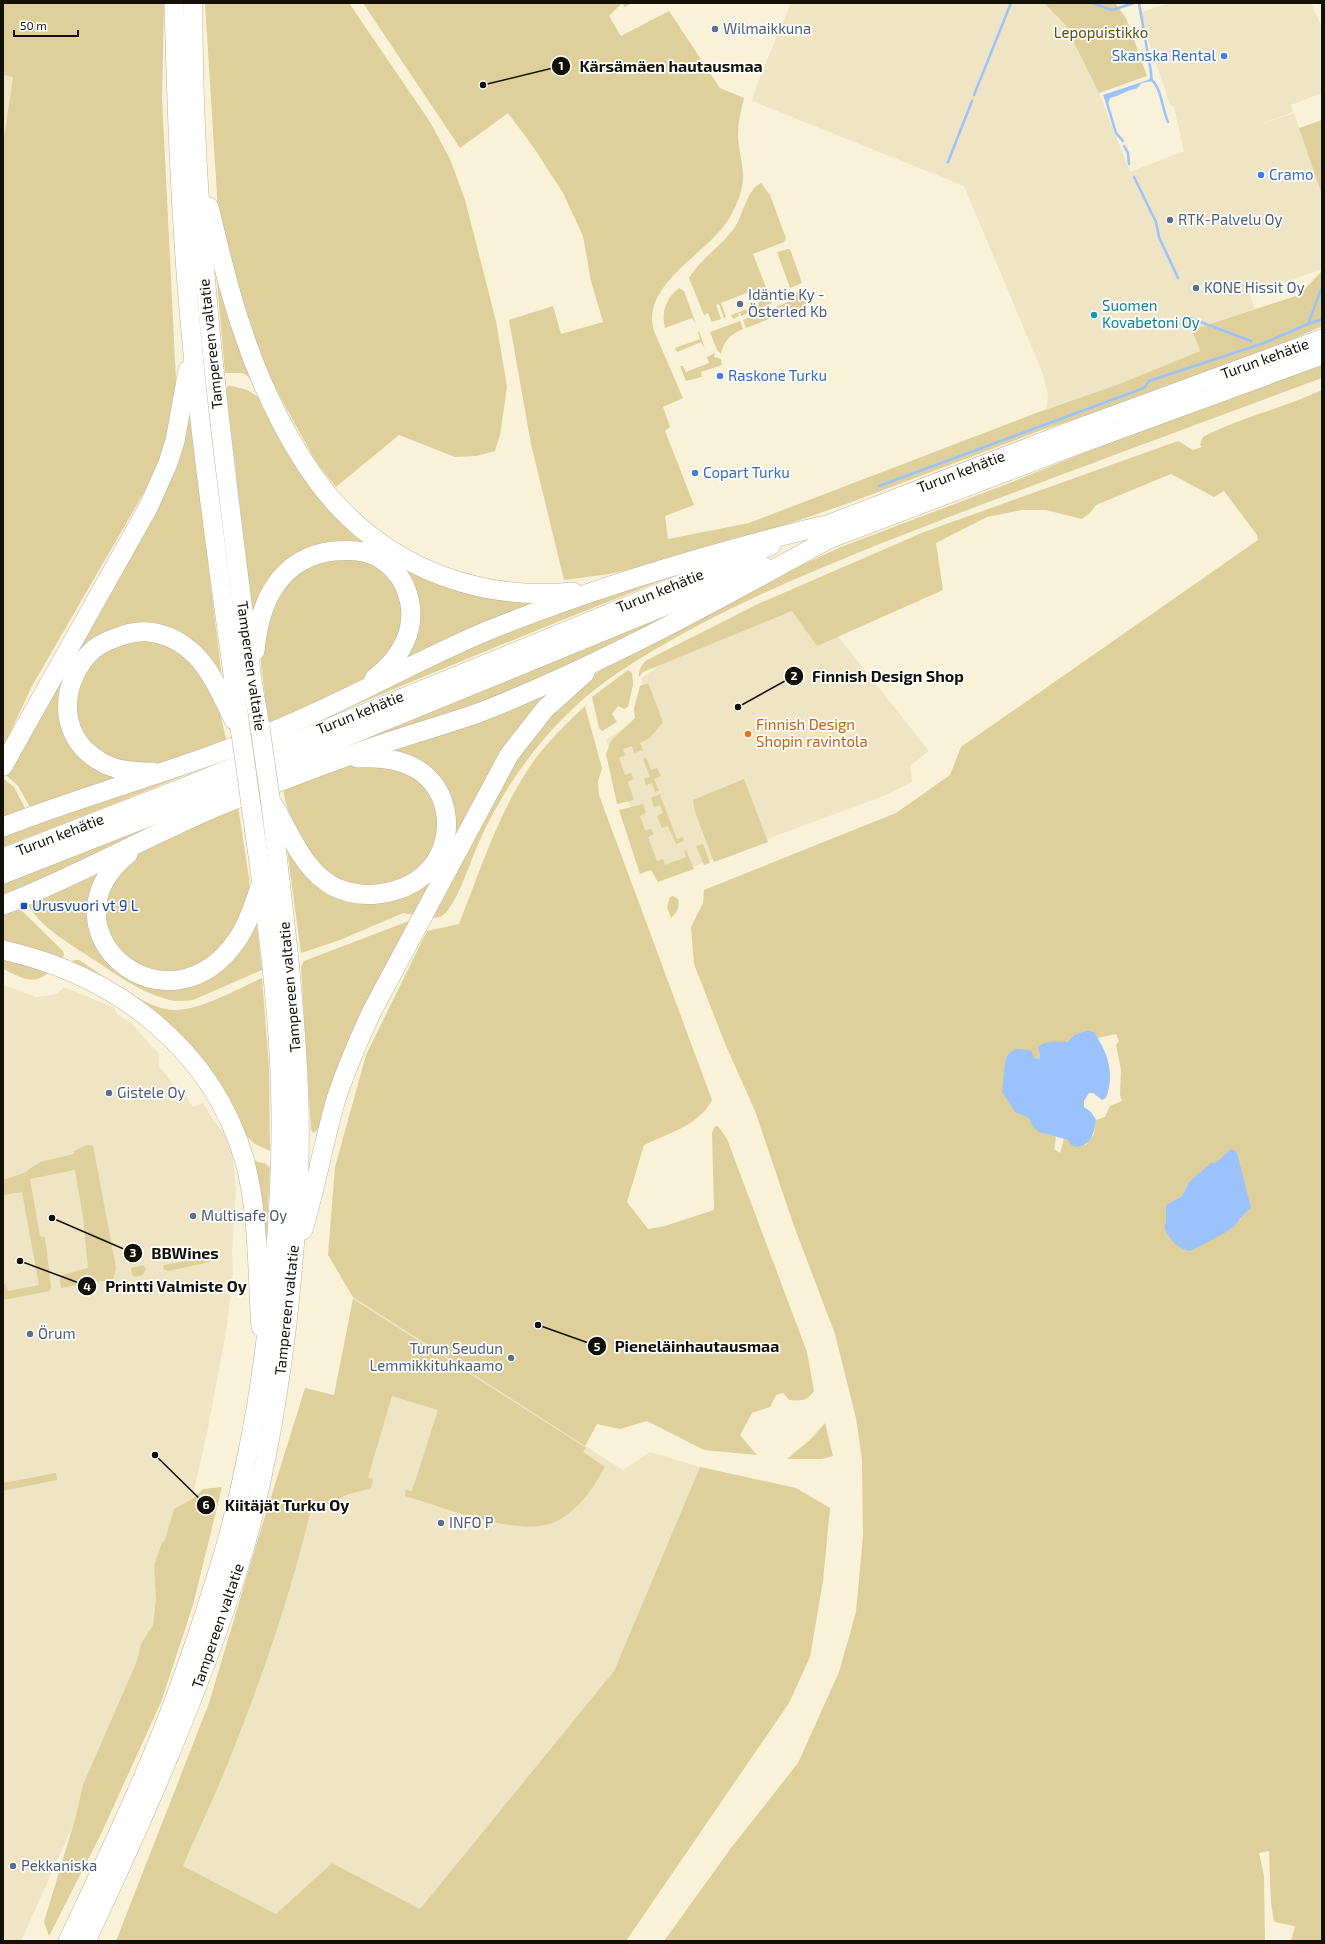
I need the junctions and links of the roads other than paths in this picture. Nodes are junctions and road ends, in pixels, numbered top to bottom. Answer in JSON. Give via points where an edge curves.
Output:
{"nodes":[{"id":1,"x":174,"y":3,"type":"edge"},
{"id":2,"x":193,"y":3,"type":"edge"},
{"id":3,"x":197,"y":163,"type":"junction"},
{"id":4,"x":1322,"y":338,"type":"edge"},
{"id":5,"x":192,"y":341,"type":"junction"},
{"id":6,"x":1322,"y":356,"type":"edge"},
{"id":7,"x":823,"y":534,"type":"junction"},
{"id":8,"x":602,"y":589,"type":"junction"},
{"id":9,"x":610,"y":654,"type":"junction"},
{"id":10,"x":252,"y":680,"type":"junction"},
{"id":11,"x":353,"y":695,"type":"junction"},
{"id":12,"x":240,"y":734,"type":"junction"},
{"id":13,"x":342,"y":759,"type":"junction"},
{"id":14,"x":3,"y":766,"type":"edge"},
{"id":15,"x":166,"y":771,"type":"junction"},
{"id":16,"x":270,"y":797,"type":"junction"},
{"id":17,"x":3,"y":827,"type":"edge"},
{"id":18,"x":140,"y":844,"type":"junction"},
{"id":19,"x":3,"y":857,"type":"edge"},
{"id":20,"x":3,"y":875,"type":"edge"},
{"id":21,"x":262,"y":882,"type":"junction"},
{"id":22,"x":3,"y":905,"type":"edge"},
{"id":23,"x":3,"y":950,"type":"edge"},
{"id":24,"x":295,"y":1254,"type":"junction"},
{"id":25,"x":263,"y":1369,"type":"junction"},
{"id":26,"x":73,"y":1940,"type":"edge"}],
"edges":[{"from":1,"to":5,"type":"highway","name":"Tampereen valtatie","via":[[179,167]]},
{"from":2,"to":3,"type":"highway","name":"Tampereen valtatie"},
{"from":3,"to":8,"type":"highway","via":[[233,302],[253,361],[302,458],[335,503],[381,544],[437,575],[463,584],[492,591],[521,593],[556,594]]},
{"from":3,"to":10,"type":"highway","name":"Tampereen valtatie","via":[[210,348]]},
{"from":4,"to":7,"type":"highway","name":"Turun kehätie","via":[[1066,432]]},
{"from":5,"to":12,"type":"highway","name":"Tampereen valtatie"},
{"from":5,"to":14,"type":"highway","via":[[180,418],[168,463],[149,506]]},
{"from":6,"to":7,"type":"highway","name":"Turun kehätie"},
{"from":7,"to":8,"type":"highway","via":[[725,550]]},
{"from":7,"to":9,"type":"highway","via":[[725,596]]},
{"from":7,"to":19,"type":"highway","name":"Turun kehätie","via":[[579,623],[180,788]]},
{"from":7,"to":20,"type":"highway","name":"Turun kehätie","via":[[184,804]]},
{"from":8,"to":11,"type":"highway","via":[[485,632]]},
{"from":9,"to":13,"type":"highway","via":[[480,712]]},
{"from":9,"to":24,"type":"highway","via":[[545,709],[509,755],[372,1011],[354,1049],[338,1096],[315,1190]]},
{"from":10,"to":11,"type":"highway","via":[[256,632],[277,582],[302,560],[324,553],[356,550],[376,557],[396,573],[406,590],[412,619],[407,638],[396,658]]},
{"from":10,"to":16,"type":"highway","name":"Tampereen valtatie","bridge":true},
{"from":11,"to":15,"type":"highway","via":[[277,730]]},
{"from":12,"to":15,"type":"highway","via":[[205,667],[192,651],[181,643],[167,636],[143,632],[129,633],[108,641],[90,653],[71,683],[67,710],[72,730],[88,752],[107,765],[130,771]]},
{"from":12,"to":21,"type":"highway","name":"Tampereen valtatie","bridge":true},
{"from":13,"to":16,"type":"highway","via":[[379,757],[399,761],[422,772],[438,790],[446,815],[445,843],[436,862],[426,874],[413,883],[394,892],[373,895],[346,892],[329,884],[304,858]]},
{"from":13,"to":18,"type":"highway","via":[[220,806]]},
{"from":15,"to":17,"type":"highway"},
{"from":16,"to":24,"type":"highway","name":"Tampereen valtatie","via":[[294,1004],[299,1106]]},
{"from":18,"to":21,"type":"highway","via":[[124,857],[109,875],[100,895],[97,919],[103,940],[114,958],[129,970],[144,977],[164,980],[187,978],[220,959],[245,928]]},
{"from":18,"to":22,"type":"highway"},
{"from":21,"to":25,"type":"highway","name":"Tampereen valtatie","via":[[276,1005],[281,1106],[279,1216],[273,1293]]},
{"from":23,"to":25,"type":"highway","via":[[59,967],[134,1007],[177,1042],[214,1090],[230,1120],[245,1163],[251,1190]]},
{"from":24,"to":26,"type":"highway","name":"Tampereen valtatie","via":[[269,1445],[256,1506],[234,1583],[198,1688],[164,1770]]},
{"from":25,"to":26,"type":"highway","name":"Tampereen valtatie","via":[[248,1453],[215,1580],[171,1708]]}]}
